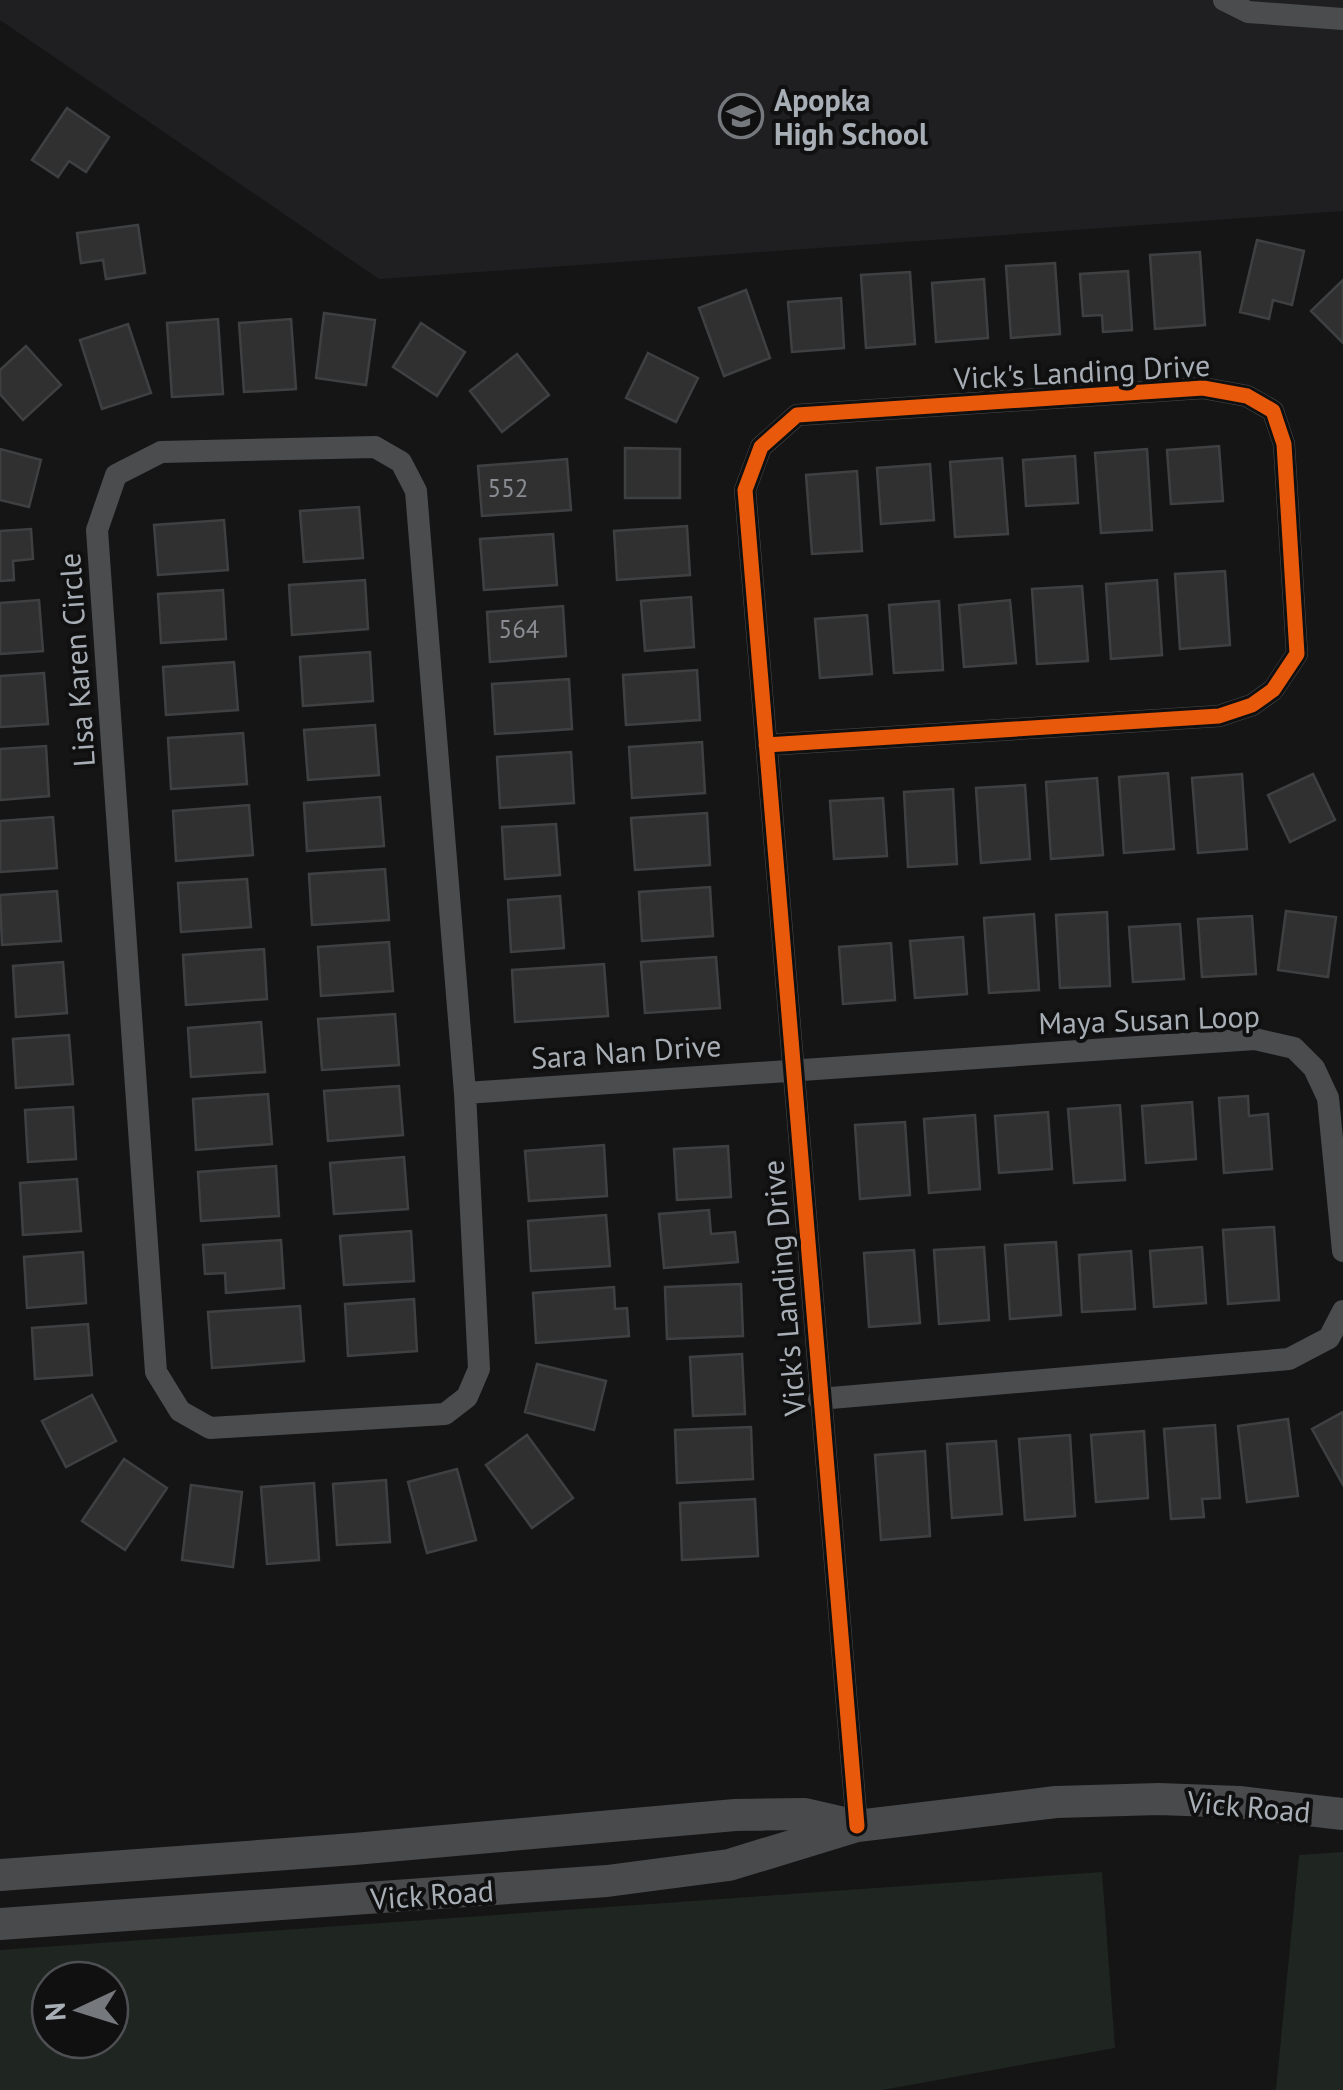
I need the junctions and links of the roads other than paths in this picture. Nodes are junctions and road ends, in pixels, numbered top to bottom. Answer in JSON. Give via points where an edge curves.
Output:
{"nodes":[{"id":1,"x":1224,"y":0,"type":"edge"},
{"id":2,"x":1343,"y":18,"type":"edge"},
{"id":3,"x":766,"y":745,"type":"junction"},
{"id":4,"x":792,"y":1070,"type":"junction"},
{"id":5,"x":465,"y":1092,"type":"junction"},
{"id":6,"x":1343,"y":1251,"type":"edge"},
{"id":7,"x":1343,"y":1311,"type":"edge"},
{"id":8,"x":819,"y":1400,"type":"junction"},
{"id":9,"x":1343,"y":1814,"type":"edge"},
{"id":10,"x":857,"y":1826,"type":"junction"},
{"id":11,"x":0,"y":1875,"type":"edge"},
{"id":12,"x":0,"y":1924,"type":"edge"}],
"edges":[{"from":1,"to":2,"type":"street","via":[[1248,12]]},
{"from":3,"to":3,"type":"street","name":"Vick's Landing Drive","via":[[745,490],[760,447],[798,415],[1203,388],[1247,396],[1273,412],[1284,444],[1296,654],[1274,690],[1252,705],[1219,716]]},
{"from":3,"to":4,"type":"street","name":"Vick's Landing Drive"},
{"from":4,"to":5,"type":"street","name":"Sara Nan Drive"},
{"from":4,"to":6,"type":"street","name":"Maya Susan Loop","via":[[1255,1039],[1294,1048],[1314,1068],[1328,1098]]},
{"from":4,"to":8,"type":"street","name":"Vick's Landing Drive"},
{"from":5,"to":5,"type":"street","name":"Lisa Karen Circle","via":[[479,1369],[467,1397],[445,1414],[210,1428],[180,1411],[156,1372],[98,550],[97,530],[116,475],[161,452],[375,447],[401,462],[416,491]]},
{"from":7,"to":8,"type":"street","via":[[1330,1338],[1288,1359]]},
{"from":8,"to":10,"type":"street","name":"Vick's Landing Drive"},
{"from":9,"to":10,"type":"street","name":"Vick Road","via":[[1239,1802],[1112,1800]]},
{"from":10,"to":11,"type":"street","name":"Vick Road","via":[[806,1814],[736,1815]]},
{"from":10,"to":12,"type":"street","name":"Vick Road","via":[[729,1865],[607,1882]]}]}
